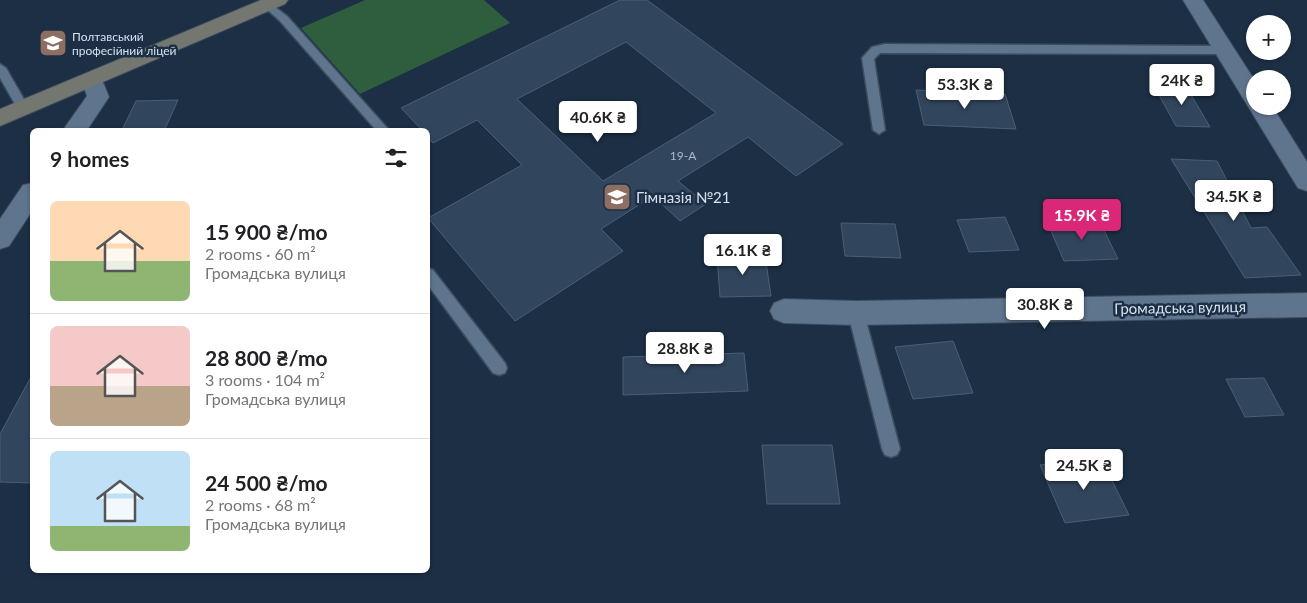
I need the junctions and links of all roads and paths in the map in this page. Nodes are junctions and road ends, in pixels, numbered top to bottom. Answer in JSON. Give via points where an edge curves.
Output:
{"nodes":[{"id":1,"x":1193,"y":0,"type":"edge"},
{"id":2,"x":273,"y":2,"type":"edge"},
{"id":3,"x":1225,"y":50,"type":"junction"},
{"id":4,"x":0,"y":68,"type":"edge"},
{"id":5,"x":92,"y":80,"type":"junction"},
{"id":6,"x":1246,"y":84,"type":"edge"},
{"id":7,"x":23,"y":108,"type":"junction"},
{"id":8,"x":1266,"y":115,"type":"edge"},
{"id":9,"x":0,"y":118,"type":"edge"},
{"id":10,"x":76,"y":128,"type":"edge"},
{"id":11,"x":381,"y":128,"type":"edge"},
{"id":12,"x":879,"y":130,"type":"dead end"},
{"id":13,"x":1307,"y":182,"type":"edge"},
{"id":14,"x":30,"y":195,"type":"edge"},
{"id":15,"x":0,"y":239,"type":"edge"},
{"id":16,"x":430,"y":277,"type":"edge"},
{"id":17,"x":1307,"y":305,"type":"edge"},
{"id":18,"x":784,"y":311,"type":"dead end"},
{"id":19,"x":856,"y":313,"type":"junction"},
{"id":20,"x":499,"y":368,"type":"dead end"},
{"id":21,"x":891,"y":449,"type":"dead end"}],
"edges":[{"from":1,"to":3,"type":"street"},
{"from":2,"to":5,"type":"main road"},
{"from":2,"to":11,"type":"lane"},
{"from":3,"to":6,"type":"street"},
{"from":3,"to":12,"type":"lane","via":[[876,50],[868,58]]},
{"from":4,"to":7,"type":"lane"},
{"from":5,"to":7,"type":"main road"},
{"from":5,"to":10,"type":"street","via":[[98,97]]},
{"from":7,"to":9,"type":"main road"},
{"from":8,"to":13,"type":"street"},
{"from":14,"to":15,"type":"street"},
{"from":16,"to":20,"type":"lane"},
{"from":17,"to":19,"type":"street","name":"Громадська вулиця"},
{"from":18,"to":19,"type":"street","name":"Громадська вулиця"},
{"from":19,"to":21,"type":"lane"}]}
